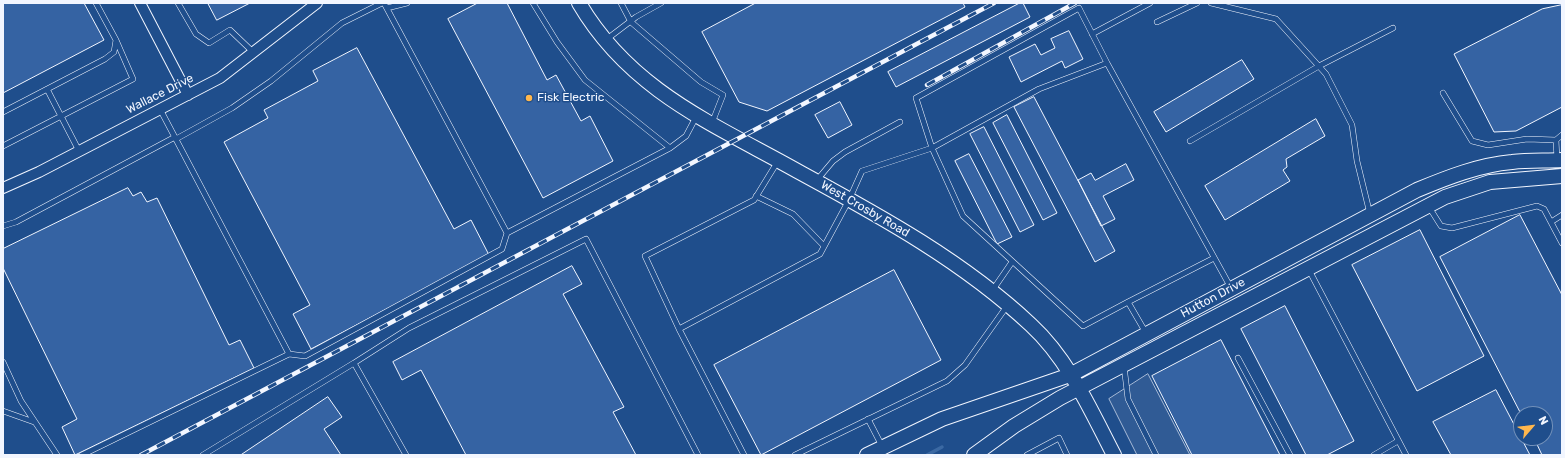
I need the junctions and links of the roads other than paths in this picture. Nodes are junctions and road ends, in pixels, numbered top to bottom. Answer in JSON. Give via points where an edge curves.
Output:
{"nodes":[{"id":1,"x":96,"y":3,"type":"edge"},
{"id":2,"x":140,"y":3,"type":"edge"},
{"id":3,"x":178,"y":3,"type":"edge"},
{"id":4,"x":317,"y":3,"type":"edge"},
{"id":5,"x":407,"y":3,"type":"edge"},
{"id":6,"x":534,"y":3,"type":"edge"},
{"id":7,"x":579,"y":3,"type":"edge"},
{"id":8,"x":621,"y":3,"type":"edge"},
{"id":9,"x":660,"y":3,"type":"edge"},
{"id":10,"x":1150,"y":3,"type":"edge"},
{"id":11,"x":1197,"y":3,"type":"edge"},
{"id":12,"x":1211,"y":3,"type":"edge"},
{"id":13,"x":384,"y":4,"type":"edge"},
{"id":14,"x":630,"y":22,"type":"junction"},
{"id":15,"x":1157,"y":22,"type":"dead end"},
{"id":16,"x":1393,"y":28,"type":"dead end"},
{"id":17,"x":1092,"y":34,"type":"junction"},
{"id":18,"x":116,"y":40,"type":"junction"},
{"id":19,"x":606,"y":40,"type":"junction"},
{"id":20,"x":253,"y":52,"type":"junction"},
{"id":21,"x":1107,"y":63,"type":"junction"},
{"id":22,"x":1319,"y":66,"type":"junction"},
{"id":23,"x":47,"y":89,"type":"junction"},
{"id":24,"x":1443,"y":93,"type":"dead end"},
{"id":25,"x":188,"y":95,"type":"junction"},
{"id":26,"x":160,"y":109,"type":"junction"},
{"id":27,"x":3,"y":112,"type":"edge"},
{"id":28,"x":61,"y":116,"type":"junction"},
{"id":29,"x":696,"y":117,"type":"junction"},
{"id":30,"x":900,"y":122,"type":"dead end"},
{"id":31,"x":711,"y":124,"type":"junction"},
{"id":32,"x":1562,"y":135,"type":"edge"},
{"id":33,"x":176,"y":138,"type":"junction"},
{"id":34,"x":1556,"y":140,"type":"junction"},
{"id":35,"x":1190,"y":142,"type":"dead end"},
{"id":36,"x":3,"y":146,"type":"edge"},
{"id":37,"x":670,"y":148,"type":"junction"},
{"id":38,"x":932,"y":148,"type":"junction"},
{"id":39,"x":79,"y":151,"type":"junction"},
{"id":40,"x":778,"y":160,"type":"junction"},
{"id":41,"x":1560,"y":160,"type":"edge"},
{"id":42,"x":1561,"y":179,"type":"edge"},
{"id":43,"x":816,"y":181,"type":"junction"},
{"id":44,"x":3,"y":188,"type":"edge"},
{"id":45,"x":756,"y":196,"type":"junction"},
{"id":46,"x":849,"y":200,"type":"junction"},
{"id":47,"x":1429,"y":206,"type":"junction"},
{"id":48,"x":1370,"y":215,"type":"junction"},
{"id":49,"x":1562,"y":215,"type":"edge"},
{"id":50,"x":1551,"y":222,"type":"junction"},
{"id":51,"x":3,"y":226,"type":"edge"},
{"id":52,"x":1379,"y":232,"type":"junction"},
{"id":53,"x":507,"y":233,"type":"junction"},
{"id":54,"x":1562,"y":243,"type":"edge"},
{"id":55,"x":824,"y":246,"type":"junction"},
{"id":56,"x":1214,"y":258,"type":"junction"},
{"id":57,"x":1012,"y":262,"type":"junction"},
{"id":58,"x":1308,"y":269,"type":"junction"},
{"id":59,"x":1231,"y":289,"type":"junction"},
{"id":60,"x":992,"y":291,"type":"junction"},
{"id":61,"x":1128,"y":302,"type":"junction"},
{"id":62,"x":1008,"y":305,"type":"junction"},
{"id":63,"x":1240,"y":305,"type":"junction"},
{"id":64,"x":679,"y":329,"type":"junction"},
{"id":65,"x":1146,"y":334,"type":"junction"},
{"id":66,"x":289,"y":354,"type":"junction"},
{"id":67,"x":1238,"y":358,"type":"dead end"},
{"id":68,"x":3,"y":362,"type":"edge"},
{"id":69,"x":354,"y":363,"type":"junction"},
{"id":70,"x":1124,"y":366,"type":"junction"},
{"id":71,"x":1070,"y":375,"type":"junction"},
{"id":72,"x":1079,"y":388,"type":"junction"},
{"id":73,"x":3,"y":411,"type":"edge"},
{"id":74,"x":868,"y":419,"type":"junction"},
{"id":75,"x":34,"y":422,"type":"junction"},
{"id":76,"x":1398,"y":441,"type":"junction"},
{"id":77,"x":883,"y":447,"type":"junction"},
{"id":78,"x":978,"y":454,"type":"edge"},
{"id":79,"x":57,"y":455,"type":"edge"},
{"id":80,"x":82,"y":455,"type":"edge"},
{"id":81,"x":202,"y":455,"type":"edge"},
{"id":82,"x":406,"y":455,"type":"edge"},
{"id":83,"x":698,"y":455,"type":"edge"},
{"id":84,"x":744,"y":455,"type":"edge"},
{"id":85,"x":795,"y":455,"type":"edge"},
{"id":86,"x":867,"y":455,"type":"edge"},
{"id":87,"x":1027,"y":455,"type":"edge"},
{"id":88,"x":1067,"y":455,"type":"edge"},
{"id":89,"x":1114,"y":455,"type":"edge"},
{"id":90,"x":1156,"y":455,"type":"edge"},
{"id":91,"x":1290,"y":455,"type":"edge"},
{"id":92,"x":1374,"y":455,"type":"edge"},
{"id":93,"x":1406,"y":455,"type":"edge"}],
"edges":[{"from":1,"to":18,"type":"lane"},
{"from":2,"to":25,"type":"street"},
{"from":3,"to":20,"type":"lane","via":[[196,34],[209,43],[230,30]]},
{"from":4,"to":20,"type":"street","name":"Wallace Drive"},
{"from":5,"to":13,"type":"lane"},
{"from":6,"to":37,"type":"lane","via":[[557,42],[585,80]]},
{"from":7,"to":19,"type":"street","name":"West Crosby Road"},
{"from":8,"to":14,"type":"lane"},
{"from":9,"to":14,"type":"lane"},
{"from":10,"to":17,"type":"lane"},
{"from":11,"to":15,"type":"lane"},
{"from":12,"to":22,"type":"lane","via":[[1276,19]]},
{"from":13,"to":33,"type":"lane","via":[[342,23],[271,81],[232,108]]},
{"from":13,"to":53,"type":"lane"},
{"from":14,"to":19,"type":"lane"},
{"from":14,"to":31,"type":"lane","via":[[701,82],[723,95]]},
{"from":16,"to":22,"type":"lane"},
{"from":17,"to":21,"type":"lane"},
{"from":17,"to":38,"type":"lane","via":[[1079,8],[916,98]]},
{"from":18,"to":23,"type":"lane","via":[[114,52],[105,60]]},
{"from":18,"to":28,"type":"lane","via":[[133,79]]},
{"from":19,"to":29,"type":"street","name":"West Crosby Road","via":[[636,73]]},
{"from":20,"to":25,"type":"street","name":"Wallace Drive","via":[[220,78]]},
{"from":21,"to":38,"type":"lane","via":[[1039,89]]},
{"from":21,"to":56,"type":"lane"},
{"from":22,"to":35,"type":"lane"},
{"from":22,"to":48,"type":"lane","via":[[1326,74],[1352,125],[1357,161]]},
{"from":23,"to":27,"type":"lane"},
{"from":23,"to":28,"type":"lane"},
{"from":24,"to":34,"type":"lane","via":[[1472,141],[1488,145],[1526,139]]},
{"from":25,"to":26,"type":"street","name":"Wallace Drive"},
{"from":26,"to":33,"type":"lane"},
{"from":26,"to":39,"type":"street","name":"Wallace Drive"},
{"from":28,"to":36,"type":"lane"},
{"from":28,"to":39,"type":"lane"},
{"from":29,"to":31,"type":"street","name":"West Crosby Road"},
{"from":29,"to":37,"type":"lane","via":[[686,136]]},
{"from":30,"to":43,"type":"lane","via":[[845,152],[833,161]]},
{"from":31,"to":40,"type":"street","name":"West Crosby Road"},
{"from":32,"to":34,"type":"lane"},
{"from":33,"to":51,"type":"lane","via":[[16,222]]},
{"from":33,"to":66,"type":"lane"},
{"from":34,"to":41,"type":"lane"},
{"from":37,"to":53,"type":"lane"},
{"from":38,"to":46,"type":"lane","via":[[862,171]]},
{"from":38,"to":57,"type":"lane","via":[[963,216]]},
{"from":39,"to":44,"type":"street","name":"Wallace Drive"},
{"from":40,"to":43,"type":"street","name":"West Crosby Road"},
{"from":40,"to":45,"type":"lane"},
{"from":41,"to":42,"type":"street"},
{"from":41,"to":48,"type":"street","name":"Hutton Drive","via":[[1484,166],[1417,190]]},
{"from":42,"to":47,"type":"street","name":"Hutton Drive","via":[[1490,182],[1445,197]]},
{"from":43,"to":46,"type":"street","name":"West Crosby Road"},
{"from":45,"to":55,"type":"lane","via":[[793,214]]},
{"from":45,"to":64,"type":"lane","via":[[754,200],[645,256]]},
{"from":46,"to":55,"type":"lane"},
{"from":46,"to":60,"type":"street","name":"West Crosby Road","via":[[913,237]]},
{"from":47,"to":50,"type":"lane","via":[[1441,226],[1452,228],[1537,206],[1544,209]]},
{"from":47,"to":52,"type":"street","name":"Hutton Drive"},
{"from":48,"to":52,"type":"street"},
{"from":48,"to":59,"type":"street","name":"Hutton Drive"},
{"from":49,"to":50,"type":"lane"},
{"from":50,"to":54,"type":"lane"},
{"from":52,"to":58,"type":"street","name":"Hutton Drive"},
{"from":53,"to":66,"type":"lane","via":[[502,250],[305,356]]},
{"from":55,"to":64,"type":"lane","via":[[820,254]]},
{"from":56,"to":59,"type":"lane"},
{"from":56,"to":61,"type":"lane"},
{"from":57,"to":60,"type":"lane"},
{"from":57,"to":61,"type":"lane","via":[[1083,326]]},
{"from":58,"to":63,"type":"street","name":"Hutton Drive"},
{"from":58,"to":76,"type":"lane"},
{"from":59,"to":63,"type":"street"},
{"from":59,"to":65,"type":"street","name":"Hutton Drive"},
{"from":60,"to":62,"type":"street","name":"West Crosby Road"},
{"from":61,"to":65,"type":"lane"},
{"from":62,"to":71,"type":"street","name":"West Crosby Road","via":[[1033,326]]},
{"from":62,"to":74,"type":"lane","via":[[965,365],[947,381]]},
{"from":63,"to":70,"type":"street","name":"Hutton Drive"},
{"from":64,"to":84,"type":"lane"},
{"from":65,"to":71,"type":"street","name":"Hutton Drive"},
{"from":66,"to":80,"type":"lane"},
{"from":67,"to":91,"type":"lane"},
{"from":68,"to":75,"type":"lane"},
{"from":69,"to":81,"type":"lane"},
{"from":69,"to":82,"type":"lane"},
{"from":69,"to":83,"type":"lane","via":[[409,328],[586,239]]},
{"from":70,"to":72,"type":"street","name":"Hutton Drive"},
{"from":70,"to":90,"type":"lane","via":[[1128,399]]},
{"from":71,"to":72,"type":"street","name":"West Crosby Road"},
{"from":71,"to":77,"type":"street","name":"Hutton Drive","via":[[942,419]]},
{"from":72,"to":78,"type":"street","name":"Hutton Drive","via":[[1014,426]]},
{"from":72,"to":89,"type":"street","name":"West Crosby Road"},
{"from":73,"to":75,"type":"lane"},
{"from":74,"to":77,"type":"lane"},
{"from":74,"to":85,"type":"lane"},
{"from":75,"to":79,"type":"lane"},
{"from":76,"to":92,"type":"lane"},
{"from":76,"to":93,"type":"lane"},
{"from":77,"to":86,"type":"street","name":"Hutton Drive"},
{"from":87,"to":88,"type":"lane","via":[[1059,438]]}]}
